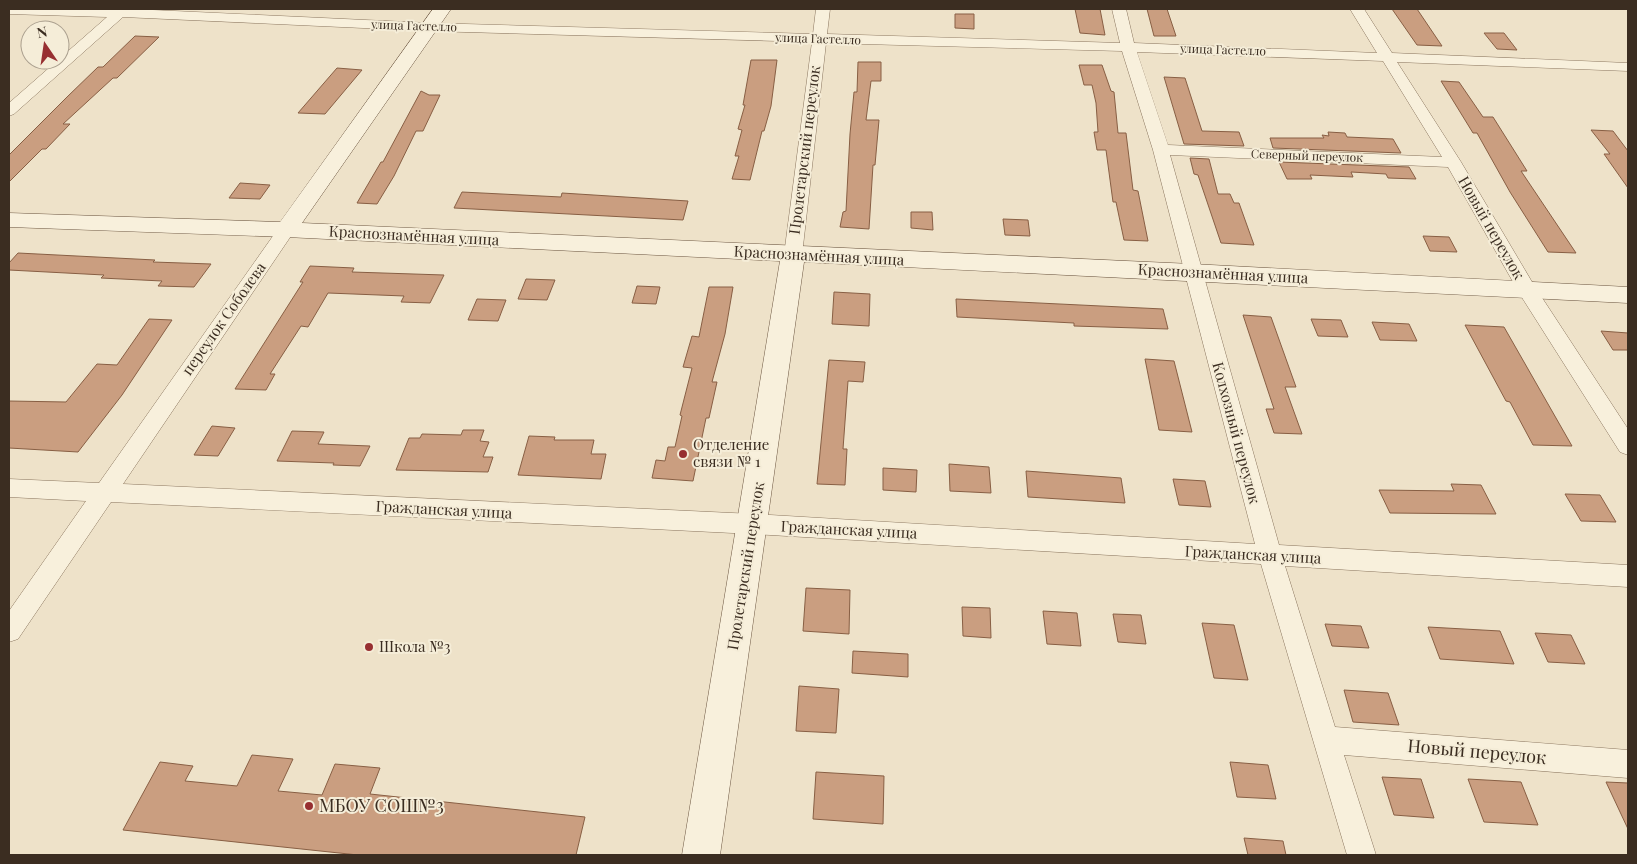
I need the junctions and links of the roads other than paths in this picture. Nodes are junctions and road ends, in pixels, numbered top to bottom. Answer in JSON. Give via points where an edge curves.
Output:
{"nodes":[{"id":1,"x":442,"y":9,"type":"edge"},
{"id":2,"x":823,"y":9,"type":"edge"},
{"id":3,"x":1119,"y":9,"type":"edge"},
{"id":4,"x":1357,"y":9,"type":"edge"},
{"id":5,"x":9,"y":10,"type":"edge"},
{"id":6,"x":122,"y":11,"type":"edge"},
{"id":7,"x":430,"y":27,"type":"junction"},
{"id":8,"x":819,"y":39,"type":"junction"},
{"id":9,"x":1128,"y":47,"type":"junction"},
{"id":10,"x":1385,"y":56,"type":"junction"},
{"id":11,"x":1628,"y":67,"type":"edge"},
{"id":12,"x":9,"y":110,"type":"edge"},
{"id":13,"x":1161,"y":150,"type":"junction"},
{"id":14,"x":1453,"y":162,"type":"junction"},
{"id":15,"x":9,"y":220,"type":"edge"},
{"id":16,"x":286,"y":230,"type":"junction"},
{"id":17,"x":793,"y":255,"type":"junction"},
{"id":18,"x":1192,"y":272,"type":"junction"},
{"id":19,"x":1528,"y":291,"type":"junction"},
{"id":20,"x":1628,"y":295,"type":"edge"},
{"id":21,"x":1628,"y":446,"type":"edge"},
{"id":22,"x":9,"y":488,"type":"edge"},
{"id":23,"x":104,"y":493,"type":"junction"},
{"id":24,"x":753,"y":524,"type":"junction"},
{"id":25,"x":1270,"y":556,"type":"junction"},
{"id":26,"x":1628,"y":576,"type":"edge"},
{"id":27,"x":9,"y":632,"type":"edge"},
{"id":28,"x":1326,"y":740,"type":"junction"},
{"id":29,"x":1628,"y":764,"type":"edge"},
{"id":30,"x":701,"y":855,"type":"edge"},
{"id":31,"x":1361,"y":855,"type":"edge"}],
"edges":[{"from":1,"to":7,"type":"main road","name":"переулок Соболева"},
{"from":2,"to":8,"type":"street","name":"Пролетарский переулок"},
{"from":3,"to":9,"type":"street","name":"Колхозный переулок"},
{"from":4,"to":10,"type":"street","name":"Новый переулок"},
{"from":5,"to":6,"type":"street","name":"улица Гастелло"},
{"from":6,"to":7,"type":"street","name":"улица Гастелло"},
{"from":6,"to":12,"type":"street"},
{"from":7,"to":8,"type":"street","name":"улица Гастелло"},
{"from":7,"to":16,"type":"main road","name":"переулок Соболева"},
{"from":8,"to":9,"type":"street","name":"улица Гастелло"},
{"from":8,"to":17,"type":"street","name":"Пролетарский переулок"},
{"from":9,"to":10,"type":"street","name":"улица Гастелло"},
{"from":9,"to":13,"type":"street","name":"Колхозный переулок"},
{"from":10,"to":11,"type":"street","name":"улица Гастелло"},
{"from":10,"to":14,"type":"street","name":"Новый переулок"},
{"from":13,"to":14,"type":"street","name":"Северный переулок"},
{"from":13,"to":18,"type":"street","name":"Колхозный переулок"},
{"from":14,"to":19,"type":"street","name":"Новый переулок"},
{"from":15,"to":16,"type":"main road","name":"Краснознамённая улица"},
{"from":16,"to":17,"type":"main road","name":"Краснознамённая улица"},
{"from":16,"to":23,"type":"street","name":"переулок Соболева"},
{"from":17,"to":18,"type":"main road","name":"Краснознамённая улица"},
{"from":17,"to":24,"type":"main road","name":"Пролетарский переулок"},
{"from":18,"to":19,"type":"main road","name":"Краснознамённая улица"},
{"from":18,"to":25,"type":"street","name":"Колхозный переулок"},
{"from":19,"to":20,"type":"main road","name":"Краснознамённая улица"},
{"from":19,"to":21,"type":"street","name":"Новый переулок"},
{"from":22,"to":23,"type":"street","name":"Гражданская улица"},
{"from":23,"to":24,"type":"street","name":"Гражданская улица"},
{"from":23,"to":27,"type":"street","name":"переулок Соболева"},
{"from":24,"to":25,"type":"street","name":"Гражданская улица"},
{"from":24,"to":30,"type":"main road","name":"Пролетарский переулок"},
{"from":25,"to":26,"type":"street","name":"Гражданская улица"},
{"from":25,"to":28,"type":"street","name":"Колхозный переулок"},
{"from":28,"to":29,"type":"street","name":"Новый переулок"},
{"from":28,"to":31,"type":"street","name":"Колхозный переулок"}]}
